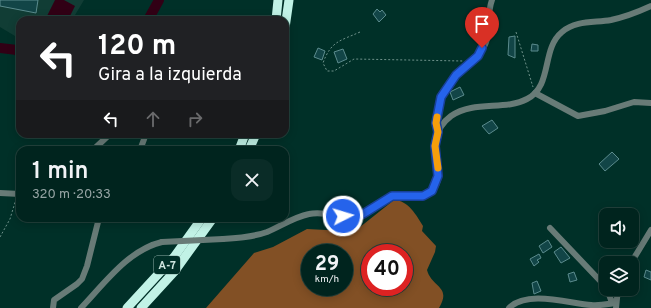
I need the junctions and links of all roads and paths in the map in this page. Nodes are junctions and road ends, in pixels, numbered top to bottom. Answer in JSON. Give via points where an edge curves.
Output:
{"nodes":[{"id":1,"x":278,"y":0,"type":"edge"},
{"id":2,"x":289,"y":0,"type":"edge"},
{"id":3,"x":486,"y":0,"type":"edge"},
{"id":4,"x":492,"y":0,"type":"edge"},
{"id":5,"x":651,"y":6,"type":"edge"},
{"id":6,"x":489,"y":8,"type":"junction"},
{"id":7,"x":276,"y":16,"type":"edge"},
{"id":8,"x":287,"y":16,"type":"edge"},
{"id":9,"x":360,"y":32,"type":"dead end"},
{"id":10,"x":516,"y":32,"type":"dead end"},
{"id":11,"x":471,"y":62,"type":"junction"},
{"id":12,"x":535,"y":93,"type":"junction"},
{"id":13,"x":651,"y":104,"type":"edge"},
{"id":14,"x":438,"y":132,"type":"junction"},
{"id":15,"x":106,"y":138,"type":"edge"},
{"id":16,"x":97,"y":146,"type":"edge"},
{"id":17,"x":0,"y":193,"type":"edge"},
{"id":18,"x":16,"y":194,"type":"edge"},
{"id":19,"x":16,"y":202,"type":"edge"},
{"id":20,"x":98,"y":222,"type":"edge"},
{"id":21,"x":199,"y":222,"type":"edge"},
{"id":22,"x":210,"y":222,"type":"edge"},
{"id":23,"x":289,"y":222,"type":"edge"},
{"id":24,"x":289,"y":222,"type":"edge"},
{"id":25,"x":550,"y":228,"type":"dead end"},
{"id":26,"x":651,"y":230,"type":"edge"},
{"id":27,"x":0,"y":237,"type":"edge"},
{"id":28,"x":635,"y":256,"type":"edge"},
{"id":29,"x":599,"y":280,"type":"edge"},
{"id":30,"x":610,"y":296,"type":"edge"},
{"id":31,"x":616,"y":305,"type":"edge"},
{"id":32,"x":53,"y":308,"type":"edge"},
{"id":33,"x":81,"y":308,"type":"edge"},
{"id":34,"x":127,"y":308,"type":"edge"},
{"id":35,"x":141,"y":308,"type":"edge"},
{"id":36,"x":509,"y":308,"type":"edge"}],
"edges":[{"from":1,"to":7,"type":"highway"},
{"from":2,"to":8,"type":"highway"},
{"from":3,"to":6,"type":"street"},
{"from":4,"to":6,"type":"street"},
{"from":5,"to":12,"type":"street","via":[[626,16],[580,23],[562,32],[554,43],[542,83]]},
{"from":6,"to":11,"type":"street","via":[[487,40],[478,56]]},
{"from":9,"to":11,"type":"path","via":[[328,49],[323,63],[327,71],[334,71],[354,59],[452,59]]},
{"from":10,"to":12,"type":"path"},
{"from":11,"to":14,"type":"street","via":[[456,75],[441,97],[436,123]]},
{"from":12,"to":13,"type":"street","via":[[578,116],[634,102]]},
{"from":12,"to":14,"type":"street","via":[[525,101],[517,103],[486,105],[458,112],[445,121]]},
{"from":14,"to":23,"type":"street","bridge":true,"via":[[435,146],[438,176],[435,186],[428,194],[418,197],[392,196],[357,216],[309,214]]},
{"from":15,"to":16,"type":"street"},
{"from":17,"to":18,"type":"street"},
{"from":19,"to":27,"type":"path"},
{"from":20,"to":32,"type":"street","via":[[85,273],[77,284],[54,300]]},
{"from":21,"to":34,"type":"highway","number":"A-7","via":[[174,257]]},
{"from":22,"to":35,"type":"highway","number":"A-7","via":[[178,268]]},
{"from":24,"to":33,"type":"street","bridge":true,"via":[[256,235],[162,242],[148,246],[132,257]]},
{"from":25,"to":29,"type":"street"},
{"from":26,"to":28,"type":"street"},
{"from":30,"to":31,"type":"street"},
{"from":31,"to":36,"type":"street","via":[[590,305],[564,300],[525,300]]}]}
